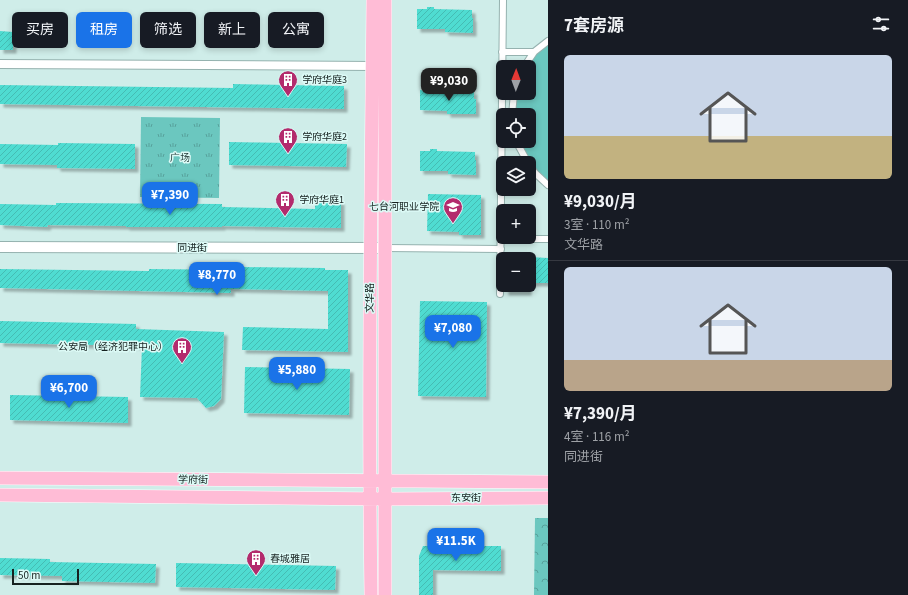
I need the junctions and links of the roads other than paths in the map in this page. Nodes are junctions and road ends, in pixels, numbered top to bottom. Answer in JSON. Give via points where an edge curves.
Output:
{"nodes":[{"id":1,"x":373,"y":0,"type":"edge"},
{"id":2,"x":385,"y":0,"type":"edge"},
{"id":3,"x":502,"y":0,"type":"edge"},
{"id":4,"x":548,"y":41,"type":"edge"},
{"id":5,"x":502,"y":52,"type":"junction"},
{"id":6,"x":534,"y":52,"type":"junction"},
{"id":7,"x":529,"y":60,"type":"edge"},
{"id":8,"x":0,"y":64,"type":"edge"},
{"id":9,"x":378,"y":66,"type":"junction"},
{"id":10,"x":536,"y":174,"type":"edge"},
{"id":11,"x":548,"y":185,"type":"edge"},
{"id":12,"x":501,"y":204,"type":"edge"},
{"id":13,"x":536,"y":239,"type":"edge"},
{"id":14,"x":548,"y":239,"type":"edge"},
{"id":15,"x":501,"y":244,"type":"edge"},
{"id":16,"x":0,"y":247,"type":"edge"},
{"id":17,"x":370,"y":248,"type":"junction"},
{"id":18,"x":384,"y":248,"type":"junction"},
{"id":19,"x":501,"y":249,"type":"junction"},
{"id":20,"x":500,"y":294,"type":"dead end"},
{"id":21,"x":0,"y":478,"type":"edge"},
{"id":22,"x":385,"y":481,"type":"junction"},
{"id":23,"x":371,"y":482,"type":"junction"},
{"id":24,"x":548,"y":482,"type":"edge"},
{"id":25,"x":0,"y":495,"type":"edge"},
{"id":26,"x":370,"y":498,"type":"junction"},
{"id":27,"x":385,"y":498,"type":"junction"},
{"id":28,"x":548,"y":498,"type":"edge"},
{"id":29,"x":371,"y":595,"type":"edge"},
{"id":30,"x":385,"y":595,"type":"edge"}],
"edges":[{"from":1,"to":9,"type":"main road","name":"文华路"},
{"from":2,"to":9,"type":"main road","name":"文华路"},
{"from":3,"to":5,"type":"street"},
{"from":4,"to":6,"type":"street"},
{"from":5,"to":6,"type":"street"},
{"from":5,"to":12,"type":"street"},
{"from":6,"to":7,"type":"street"},
{"from":8,"to":9,"type":"street"},
{"from":9,"to":17,"type":"main road","name":"文华路"},
{"from":9,"to":18,"type":"main road","name":"文华路"},
{"from":10,"to":11,"type":"street"},
{"from":13,"to":14,"type":"street"},
{"from":15,"to":19,"type":"street"},
{"from":16,"to":17,"type":"street","name":"同进街"},
{"from":17,"to":18,"type":"street","name":"同进街"},
{"from":17,"to":23,"type":"main road","name":"文华路"},
{"from":18,"to":19,"type":"street"},
{"from":18,"to":22,"type":"main road","name":"文华路"},
{"from":19,"to":20,"type":"street"},
{"from":21,"to":23,"type":"main road","name":"学府街"},
{"from":22,"to":23,"type":"main road","name":"学府街"},
{"from":22,"to":24,"type":"main road","name":"东安街"},
{"from":22,"to":27,"type":"main road","name":"文华路"},
{"from":23,"to":26,"type":"main road","name":"文华路"},
{"from":25,"to":26,"type":"main road","name":"学府街"},
{"from":26,"to":27,"type":"main road","name":"学府街"},
{"from":26,"to":29,"type":"main road","name":"文华路"},
{"from":27,"to":28,"type":"main road","name":"东安街"},
{"from":27,"to":30,"type":"main road","name":"文华路"}]}
